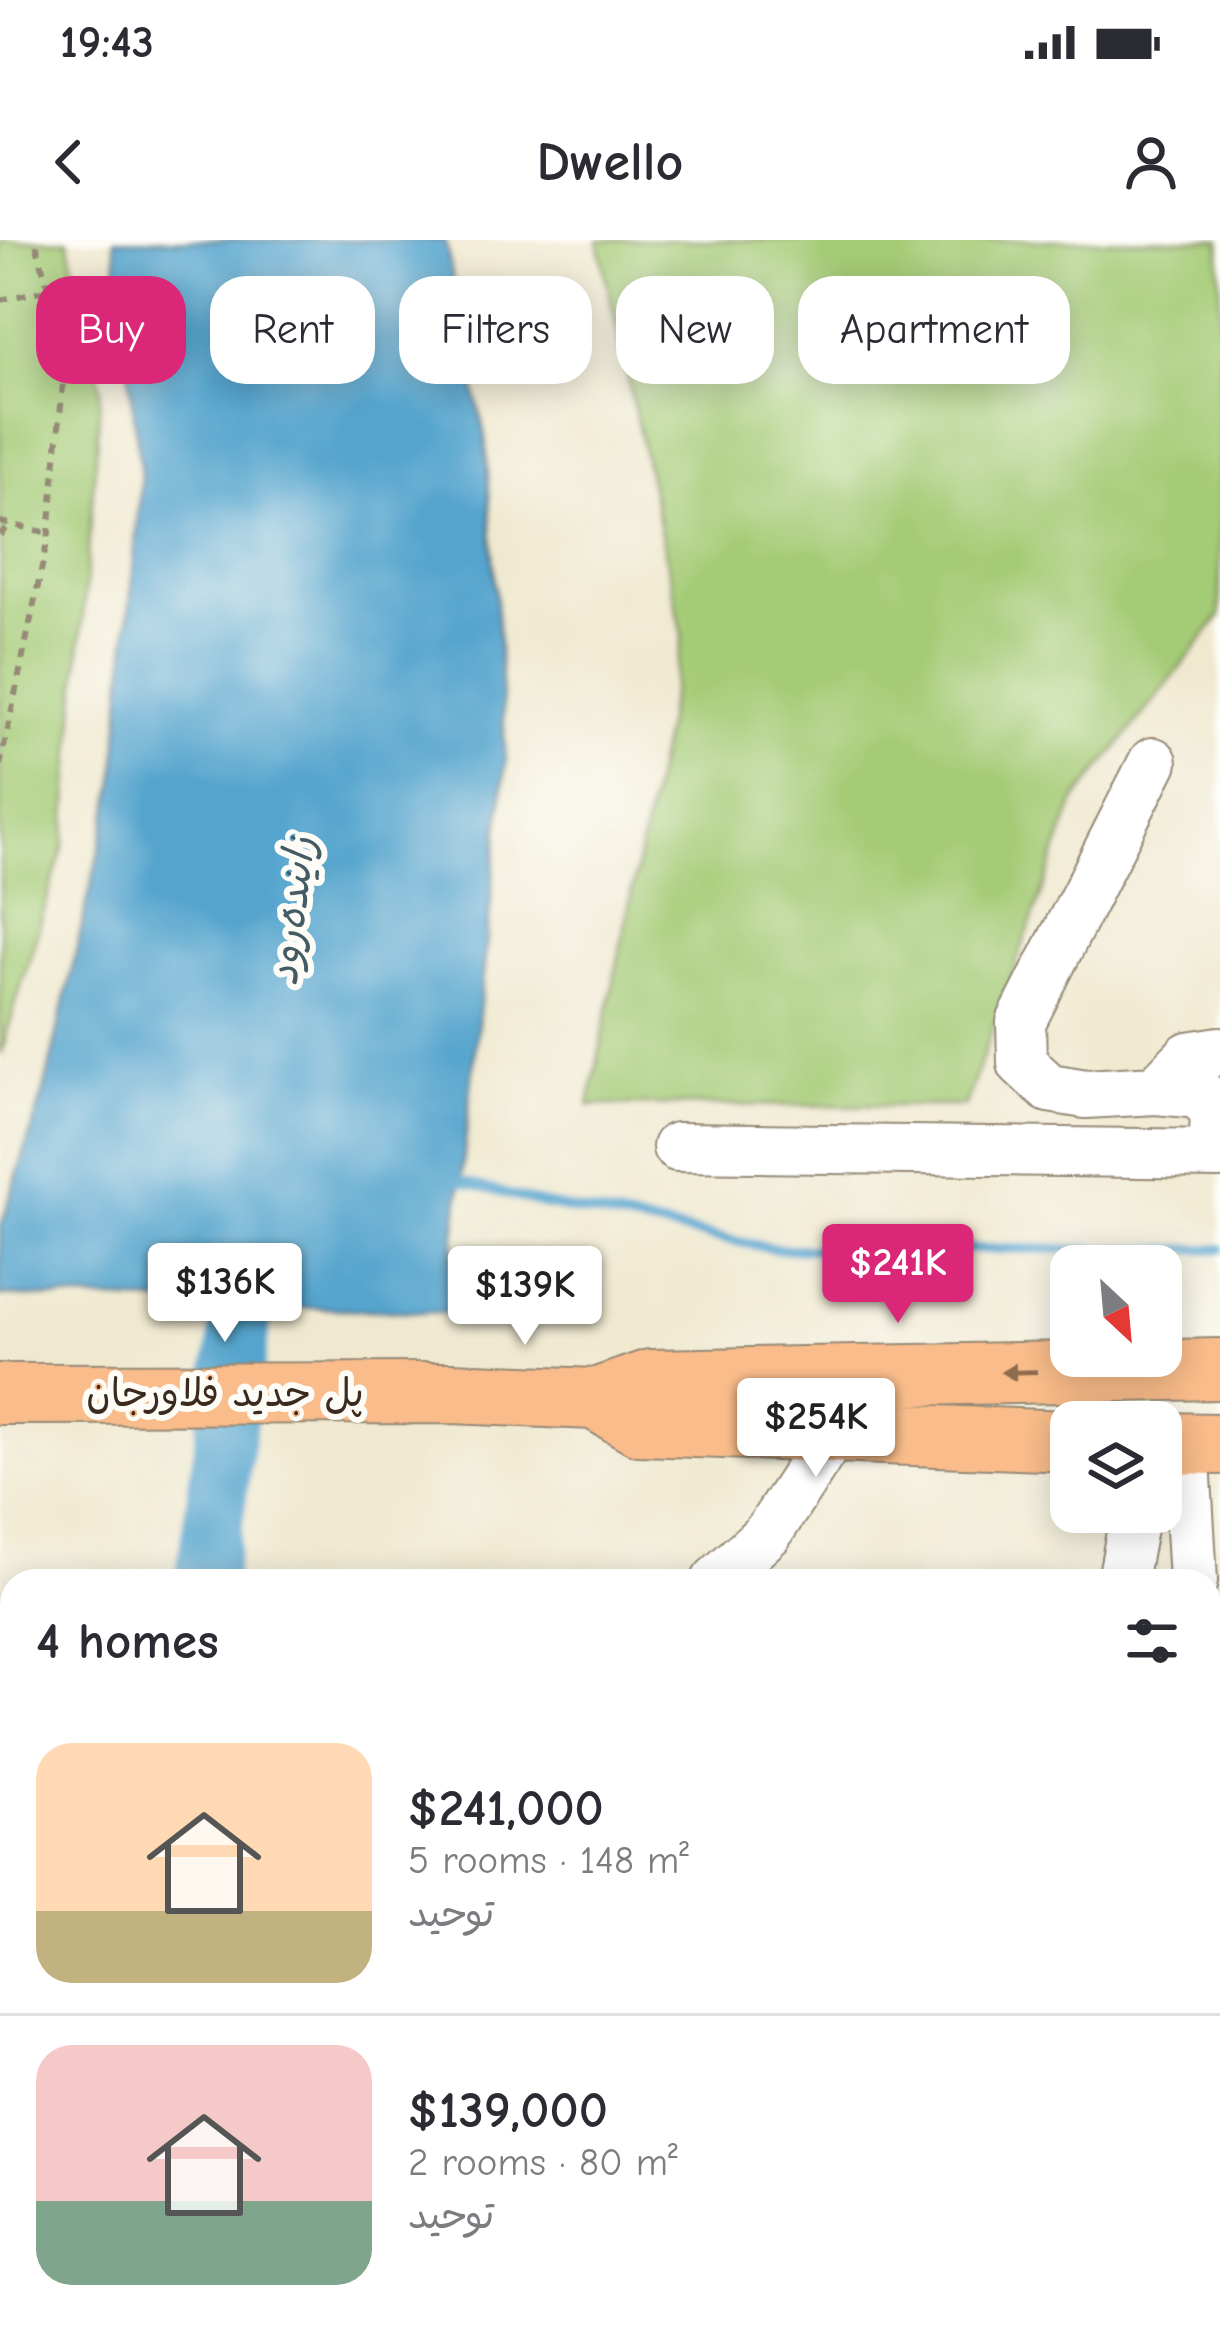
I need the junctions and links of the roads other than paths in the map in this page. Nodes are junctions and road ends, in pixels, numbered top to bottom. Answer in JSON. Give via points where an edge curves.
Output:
{"nodes":[{"id":1,"x":1154,"y":762,"type":"dead end"},
{"id":2,"x":1220,"y":1052,"type":"edge"},
{"id":3,"x":1156,"y":1090,"type":"junction"},
{"id":4,"x":677,"y":1147,"type":"dead end"},
{"id":5,"x":1217,"y":1154,"type":"edge"},
{"id":6,"x":1220,"y":1369,"type":"edge"},
{"id":7,"x":0,"y":1394,"type":"edge"},
{"id":8,"x":595,"y":1399,"type":"junction"},
{"id":9,"x":834,"y":1432,"type":"junction"},
{"id":10,"x":1050,"y":1440,"type":"edge"},
{"id":11,"x":1189,"y":1443,"type":"edge"},
{"id":12,"x":1182,"y":1472,"type":"edge"},
{"id":13,"x":1132,"y":1533,"type":"edge"},
{"id":14,"x":1182,"y":1533,"type":"edge"},
{"id":15,"x":729,"y":1569,"type":"edge"},
{"id":16,"x":1124,"y":1569,"type":"edge"},
{"id":17,"x":1190,"y":1569,"type":"edge"}],
"edges":[{"from":1,"to":3,"type":"street","via":[[1021,1022],[1022,1063],[1049,1088]]},
{"from":2,"to":3,"type":"street","via":[[1189,1057]]},
{"from":3,"to":5,"type":"street","via":[[1201,1094],[1215,1114]]},
{"from":4,"to":5,"type":"street"},
{"from":6,"to":8,"type":"main road","one_way":true,"via":[[650,1380]]},
{"from":7,"to":8,"type":"main road","name":"پل جدید فلاورجان"},
{"from":8,"to":9,"type":"main road","via":[[640,1425]]},
{"from":9,"to":10,"type":"main road"},
{"from":9,"to":15,"type":"street","via":[[768,1533]]},
{"from":11,"to":12,"type":"street"},
{"from":13,"to":16,"type":"street"},
{"from":14,"to":17,"type":"street"}]}
